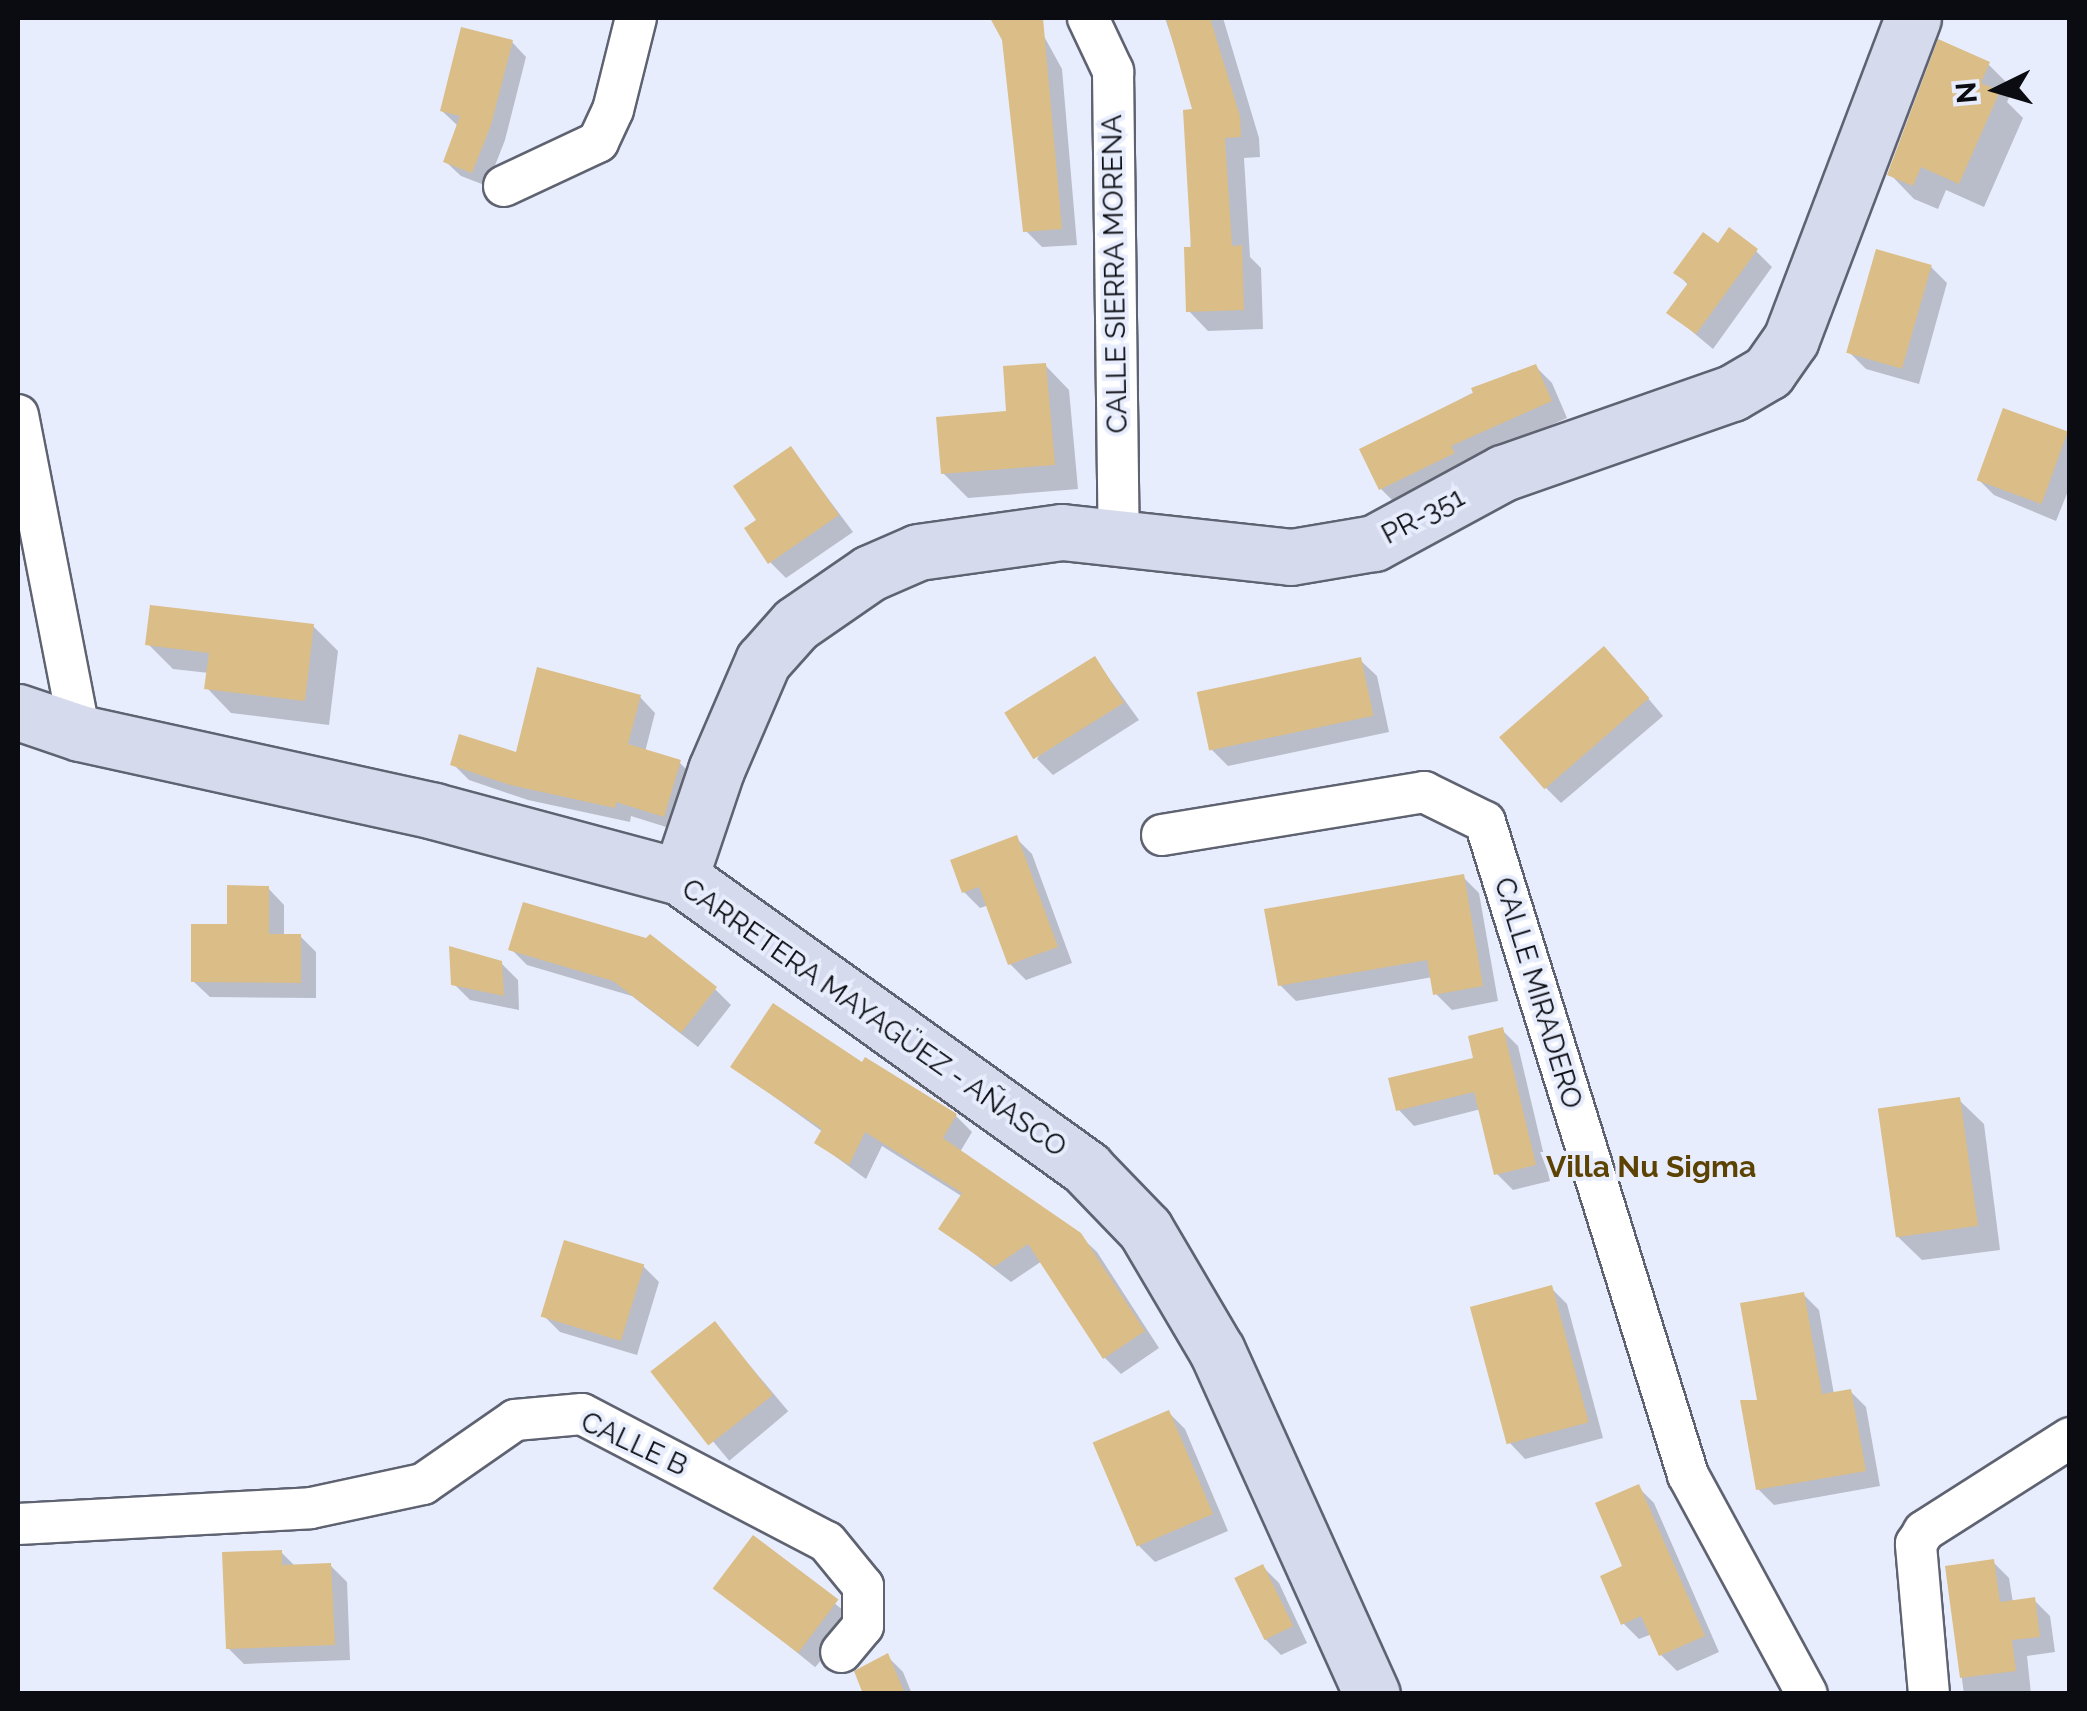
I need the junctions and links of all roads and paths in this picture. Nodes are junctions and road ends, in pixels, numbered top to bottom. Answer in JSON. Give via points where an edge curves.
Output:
{"nodes":[{"id":1,"x":636,"y":18,"type":"edge"},
{"id":2,"x":1088,"y":18,"type":"edge"},
{"id":3,"x":1914,"y":18,"type":"edge"},
{"id":4,"x":504,"y":186,"type":"dead end"},
{"id":5,"x":18,"y":414,"type":"edge"},
{"id":6,"x":1119,"y":535,"type":"junction"},
{"id":7,"x":18,"y":712,"type":"edge"},
{"id":8,"x":80,"y":733,"type":"junction"},
{"id":9,"x":1162,"y":835,"type":"dead end"},
{"id":10,"x":680,"y":878,"type":"junction"},
{"id":11,"x":2070,"y":1438,"type":"edge"},
{"id":12,"x":18,"y":1524,"type":"edge"},
{"id":13,"x":841,"y":1652,"type":"dead end"},
{"id":14,"x":1372,"y":1694,"type":"edge"},
{"id":15,"x":1808,"y":1694,"type":"edge"},
{"id":16,"x":1929,"y":1694,"type":"edge"}],
"edges":[{"from":1,"to":4,"type":"street","via":[[598,142]]},
{"from":2,"to":6,"type":"street","name":"CALLE SIERRA MORENA","via":[[1112,72]]},
{"from":3,"to":6,"type":"main road","name":"PR-351","number":"PR-351","via":[[1791,339],[1768,372],[1732,393],[1502,473],[1374,544],[1291,558]]},
{"from":5,"to":8,"type":"street"},
{"from":6,"to":10,"type":"main road","name":"PR-351","number":"PR-351","via":[[1062,532],[918,552],[870,573],[796,624],[764,661],[716,770]]},
{"from":7,"to":8,"type":"main road","name":"CARRETERA MAYAGÜEZ - AÑASCO"},
{"from":8,"to":10,"type":"main road","name":"CARRETERA MAYAGÜEZ - AÑASCO","via":[[434,811]]},
{"from":9,"to":15,"type":"street","name":"CALLE MIRADERO","via":[[1424,792],[1485,822],[1688,1475]]},
{"from":10,"to":14,"type":"main road","name":"CARRETERA MAYAGÜEZ - AÑASCO","via":[[1086,1168],[1145,1229],[1218,1351]]},
{"from":11,"to":16,"type":"street","via":[[1924,1531],[1916,1544]]},
{"from":12,"to":13,"type":"street","name":"CALLE B","via":[[312,1508],[423,1484],[515,1420],[582,1414],[826,1542],[863,1586],[863,1626]]}]}
